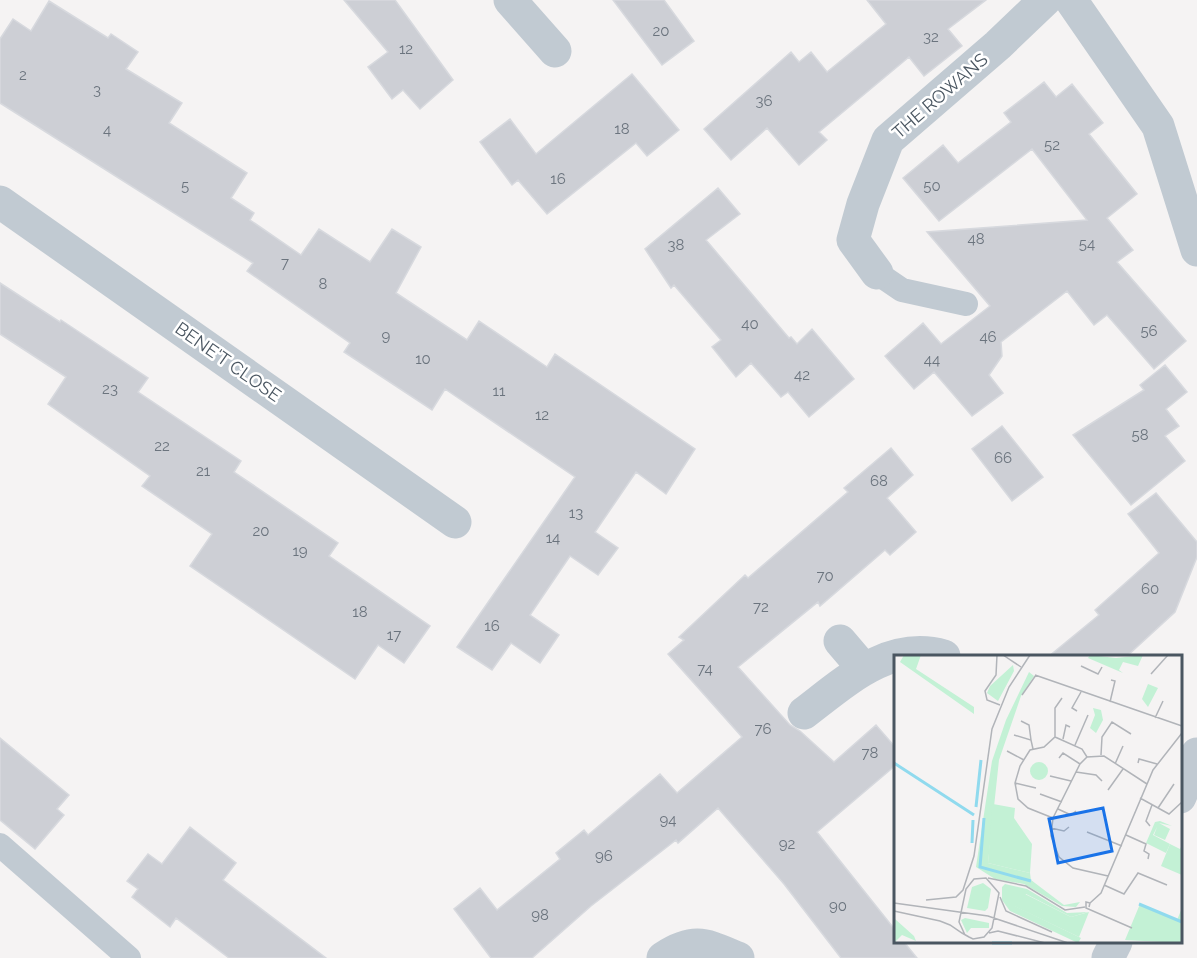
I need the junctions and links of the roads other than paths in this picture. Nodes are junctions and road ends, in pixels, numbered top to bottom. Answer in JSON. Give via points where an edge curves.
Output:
{"nodes":[{"id":1,"x":510,"y":0,"type":"edge"},
{"id":2,"x":1045,"y":0,"type":"edge"},
{"id":3,"x":1071,"y":0,"type":"edge"},
{"id":4,"x":555,"y":51,"type":"dead end"},
{"id":5,"x":0,"y":202,"type":"edge"},
{"id":6,"x":1197,"y":250,"type":"edge"},
{"id":7,"x":877,"y":273,"type":"joint"},
{"id":8,"x":966,"y":304,"type":"dead end"},
{"id":9,"x":454,"y":522,"type":"dead end"},
{"id":10,"x":840,"y":641,"type":"dead end"},
{"id":11,"x":904,"y":655,"type":"edge"},
{"id":12,"x":932,"y":655,"type":"edge"},
{"id":13,"x":894,"y":658,"type":"edge"},
{"id":14,"x":863,"y":668,"type":"junction"},
{"id":15,"x":804,"y":713,"type":"dead end"},
{"id":16,"x":1191,"y":760,"type":"edge"},
{"id":17,"x":1182,"y":790,"type":"edge"},
{"id":18,"x":0,"y":845,"type":"edge"},
{"id":19,"x":1116,"y":943,"type":"edge"},
{"id":20,"x":129,"y":958,"type":"edge"},
{"id":21,"x":663,"y":958,"type":"edge"},
{"id":22,"x":738,"y":958,"type":"edge"},
{"id":23,"x":1109,"y":958,"type":"edge"}],
"edges":[{"from":1,"to":4,"type":"street"},
{"from":2,"to":7,"type":"street","name":"THE ROWANS","via":[[888,140],[853,240]]},
{"from":3,"to":6,"type":"street","via":[[1158,126]]},
{"from":5,"to":9,"type":"street","name":"BENE'T CLOSE"},
{"from":7,"to":8,"type":"lane","via":[[902,290]]},
{"from":10,"to":14,"type":"street"},
{"from":11,"to":12,"type":"street"},
{"from":13,"to":14,"type":"street"},
{"from":14,"to":15,"type":"street"},
{"from":16,"to":17,"type":"street"},
{"from":18,"to":20,"type":"lane"},
{"from":19,"to":23,"type":"street"},
{"from":21,"to":22,"type":"street","via":[[678,948],[703,944]]}]}
